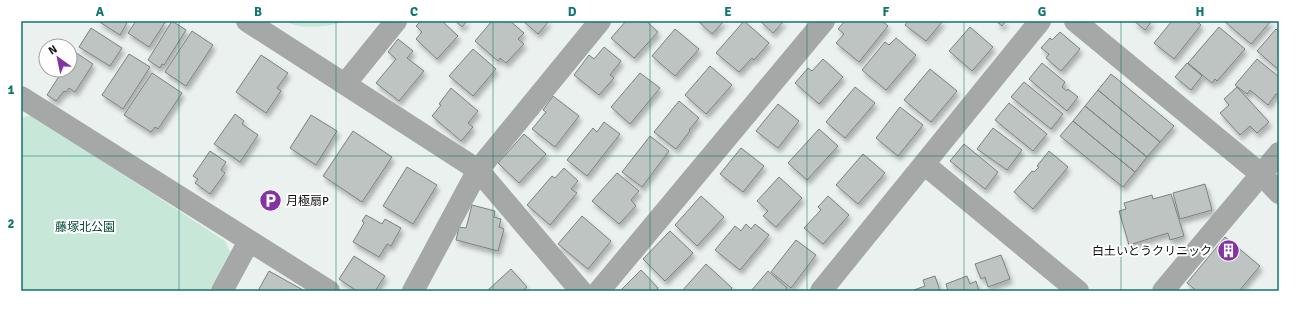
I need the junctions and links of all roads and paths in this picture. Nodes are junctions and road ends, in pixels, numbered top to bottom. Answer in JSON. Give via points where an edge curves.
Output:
{"nodes":[{"id":1,"x":247,"y":21,"type":"edge"},
{"id":2,"x":396,"y":21,"type":"edge"},
{"id":3,"x":600,"y":21,"type":"edge"},
{"id":4,"x":824,"y":21,"type":"edge"},
{"id":5,"x":1040,"y":21,"type":"edge"},
{"id":6,"x":1075,"y":21,"type":"edge"},
{"id":7,"x":345,"y":84,"type":"junction"},
{"id":8,"x":21,"y":96,"type":"edge"},
{"id":9,"x":1279,"y":153,"type":"edge"},
{"id":10,"x":924,"y":164,"type":"junction"},
{"id":11,"x":478,"y":170,"type":"junction"},
{"id":12,"x":1262,"y":175,"type":"junction"},
{"id":13,"x":1279,"y":193,"type":"edge"},
{"id":14,"x":249,"y":241,"type":"junction"},
{"id":15,"x":222,"y":291,"type":"edge"},
{"id":16,"x":329,"y":291,"type":"edge"},
{"id":17,"x":413,"y":291,"type":"edge"},
{"id":18,"x":581,"y":291,"type":"edge"},
{"id":19,"x":599,"y":291,"type":"edge"},
{"id":20,"x":821,"y":291,"type":"edge"},
{"id":21,"x":1078,"y":291,"type":"edge"},
{"id":22,"x":1163,"y":291,"type":"edge"}],
"edges":[{"from":1,"to":7,"type":"street"},
{"from":2,"to":7,"type":"street"},
{"from":3,"to":11,"type":"street"},
{"from":4,"to":19,"type":"street"},
{"from":5,"to":10,"type":"street"},
{"from":6,"to":12,"type":"street"},
{"from":7,"to":11,"type":"street"},
{"from":8,"to":14,"type":"street"},
{"from":9,"to":12,"type":"street"},
{"from":10,"to":20,"type":"street"},
{"from":10,"to":21,"type":"street"},
{"from":11,"to":17,"type":"street"},
{"from":11,"to":18,"type":"street"},
{"from":12,"to":13,"type":"street"},
{"from":12,"to":22,"type":"street"},
{"from":14,"to":15,"type":"street"},
{"from":14,"to":16,"type":"street"}]}
